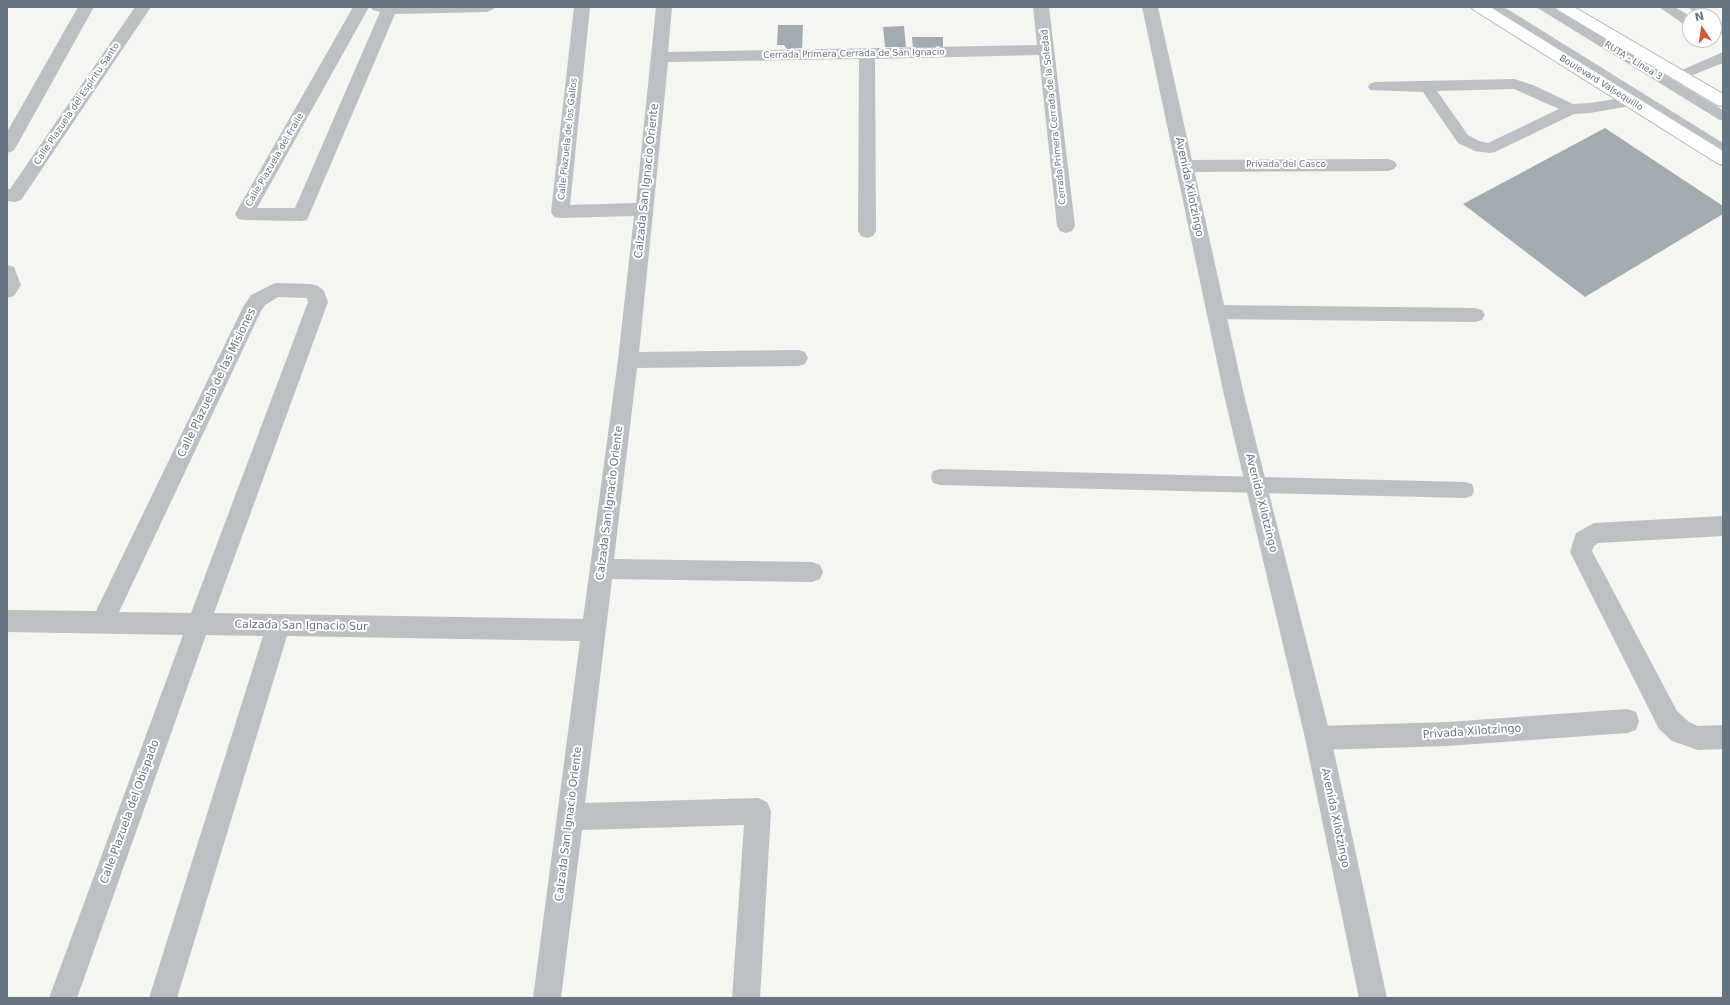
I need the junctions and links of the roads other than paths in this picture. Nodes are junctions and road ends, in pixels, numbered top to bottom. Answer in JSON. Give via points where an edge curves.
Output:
{"nodes":[{"id":1,"x":86,"y":7,"type":"edge"},
{"id":2,"x":143,"y":7,"type":"edge"},
{"id":3,"x":361,"y":7,"type":"edge"},
{"id":4,"x":487,"y":7,"type":"edge"},
{"id":5,"x":582,"y":7,"type":"edge"},
{"id":6,"x":664,"y":7,"type":"edge"},
{"id":7,"x":1041,"y":7,"type":"edge"},
{"id":8,"x":1150,"y":7,"type":"edge"},
{"id":9,"x":1479,"y":7,"type":"edge"},
{"id":10,"x":1494,"y":7,"type":"edge"},
{"id":11,"x":1543,"y":7,"type":"edge"},
{"id":12,"x":1563,"y":7,"type":"edge"},
{"id":13,"x":1666,"y":7,"type":"edge"},
{"id":14,"x":383,"y":8,"type":"edge"},
{"id":15,"x":1682,"y":17,"type":"edge"},
{"id":16,"x":1047,"y":50,"type":"junction"},
{"id":17,"x":867,"y":54,"type":"junction"},
{"id":18,"x":660,"y":56,"type":"junction"},
{"id":19,"x":1723,"y":56,"type":"edge"},
{"id":20,"x":1680,"y":76,"type":"junction"},
{"id":21,"x":1375,"y":87,"type":"dead end"},
{"id":22,"x":1427,"y":87,"type":"junction"},
{"id":23,"x":1630,"y":101,"type":"junction"},
{"id":24,"x":1723,"y":101,"type":"edge"},
{"id":25,"x":1571,"y":109,"type":"junction"},
{"id":26,"x":1723,"y":116,"type":"edge"},
{"id":27,"x":7,"y":147,"type":"edge"},
{"id":28,"x":1723,"y":150,"type":"edge"},
{"id":29,"x":1723,"y":159,"type":"edge"},
{"id":30,"x":1388,"y":165,"type":"dead end"},
{"id":31,"x":1184,"y":166,"type":"junction"},
{"id":32,"x":7,"y":195,"type":"edge"},
{"id":33,"x":645,"y":209,"type":"junction"},
{"id":34,"x":1066,"y":226,"type":"dead end"},
{"id":35,"x":867,"y":231,"type":"dead end"},
{"id":36,"x":7,"y":272,"type":"edge"},
{"id":37,"x":7,"y":291,"type":"edge"},
{"id":38,"x":1216,"y":312,"type":"junction"},
{"id":39,"x":1475,"y":315,"type":"dead end"},
{"id":40,"x":798,"y":358,"type":"dead end"},
{"id":41,"x":628,"y":360,"type":"junction"},
{"id":42,"x":940,"y":477,"type":"dead end"},
{"id":43,"x":1257,"y":485,"type":"junction"},
{"id":44,"x":1465,"y":490,"type":"dead end"},
{"id":45,"x":1723,"y":526,"type":"edge"},
{"id":46,"x":602,"y":570,"type":"junction"},
{"id":47,"x":812,"y":572,"type":"dead end"},
{"id":48,"x":7,"y":621,"type":"edge"},
{"id":49,"x":102,"y":623,"type":"junction"},
{"id":50,"x":198,"y":625,"type":"junction"},
{"id":51,"x":278,"y":626,"type":"junction"},
{"id":52,"x":594,"y":630,"type":"junction"},
{"id":53,"x":1627,"y":721,"type":"dead end"},
{"id":54,"x":1723,"y":737,"type":"edge"},
{"id":55,"x":1318,"y":738,"type":"junction"},
{"id":56,"x":570,"y":817,"type":"junction"},
{"id":57,"x":63,"y":998,"type":"edge"},
{"id":58,"x":163,"y":998,"type":"edge"},
{"id":59,"x":547,"y":998,"type":"edge"},
{"id":60,"x":746,"y":998,"type":"edge"},
{"id":61,"x":1374,"y":998,"type":"edge"}],
"edges":[{"from":1,"to":27,"type":"street"},
{"from":2,"to":32,"type":"street","name":"Calle Plazuela del Espíritu Santo","via":[[15,196]]},
{"from":3,"to":14,"type":"street","name":"Calle Plazuela del Fraile","via":[[244,214],[301,215]]},
{"from":4,"to":14,"type":"street"},
{"from":5,"to":33,"type":"street","name":"Calle Plazuela de los Gallos","via":[[560,212]]},
{"from":6,"to":18,"type":"street","name":"Calzada San Ignacio Oriente"},
{"from":7,"to":16,"type":"street","name":"Cerrada Primera Cerrada de la Soledad"},
{"from":8,"to":31,"type":"street","name":"Avenida Xilotzingo"},
{"from":9,"to":23,"type":"main road","name":"Boulevard Valsequillo"},
{"from":10,"to":28,"type":"lane"},
{"from":11,"to":26,"type":"lane","name":"RUTA - Línea 3"},
{"from":12,"to":20,"type":"main road"},
{"from":13,"to":15,"type":"lane"},
{"from":16,"to":17,"type":"street","name":"Cerrada Primera Cerrada de San Ignacio"},
{"from":16,"to":34,"type":"street","name":"Cerrada Primera Cerrada de la Soledad"},
{"from":17,"to":18,"type":"street","name":"Cerrada Primera Cerrada de San Ignacio"},
{"from":17,"to":35,"type":"street"},
{"from":18,"to":33,"type":"street","name":"Calzada San Ignacio Oriente"},
{"from":19,"to":20,"type":"lane"},
{"from":20,"to":24,"type":"main road"},
{"from":21,"to":22,"type":"lane"},
{"from":22,"to":25,"type":"lane","via":[[1514,84]]},
{"from":22,"to":25,"type":"lane","via":[[1463,140],[1475,146],[1490,148]]},
{"from":23,"to":25,"type":"lane"},
{"from":23,"to":29,"type":"main road","name":"Boulevard Valsequillo"},
{"from":30,"to":31,"type":"street","name":"Privada del Casco"},
{"from":31,"to":38,"type":"street","name":"Avenida Xilotzingo"},
{"from":33,"to":41,"type":"street","name":"Calzada San Ignacio Oriente"},
{"from":36,"to":37,"type":"street","via":[[11,285]]},
{"from":38,"to":39,"type":"street"},
{"from":38,"to":43,"type":"street","name":"Avenida Xilotzingo"},
{"from":40,"to":41,"type":"street"},
{"from":41,"to":46,"type":"street","name":"Calzada San Ignacio Oriente"},
{"from":42,"to":43,"type":"lane"},
{"from":43,"to":44,"type":"lane"},
{"from":43,"to":55,"type":"street","name":"Avenida Xilotzingo"},
{"from":45,"to":54,"type":"street","via":[[1594,533],[1584,540],[1581,552],[1668,720],[1681,732],[1698,738]]},
{"from":46,"to":47,"type":"street"},
{"from":46,"to":52,"type":"street","name":"Calzada San Ignacio Oriente"},
{"from":48,"to":49,"type":"street","name":"Calzada San Ignacio Sur"},
{"from":49,"to":50,"type":"street","name":"Calzada San Ignacio Sur"},
{"from":49,"to":50,"type":"street","name":"Calle Plazuela de las Misiones","via":[[253,307],[258,300],[275,290],[310,291],[317,296],[318,302]]},
{"from":50,"to":51,"type":"street","name":"Calzada San Ignacio Sur"},
{"from":50,"to":57,"type":"street","name":"Calle Plazuela del Obispado"},
{"from":51,"to":52,"type":"street","name":"Calzada San Ignacio Sur"},
{"from":51,"to":58,"type":"street"},
{"from":52,"to":56,"type":"street","name":"Calzada San Ignacio Oriente"},
{"from":53,"to":55,"type":"street","name":"Privada Xilotzingo","via":[[1448,734]]},
{"from":55,"to":61,"type":"street","name":"Avenida Xilotzingo"},
{"from":56,"to":59,"type":"street","name":"Calzada San Ignacio Oriente"},
{"from":56,"to":60,"type":"street","via":[[758,811]]}]}
